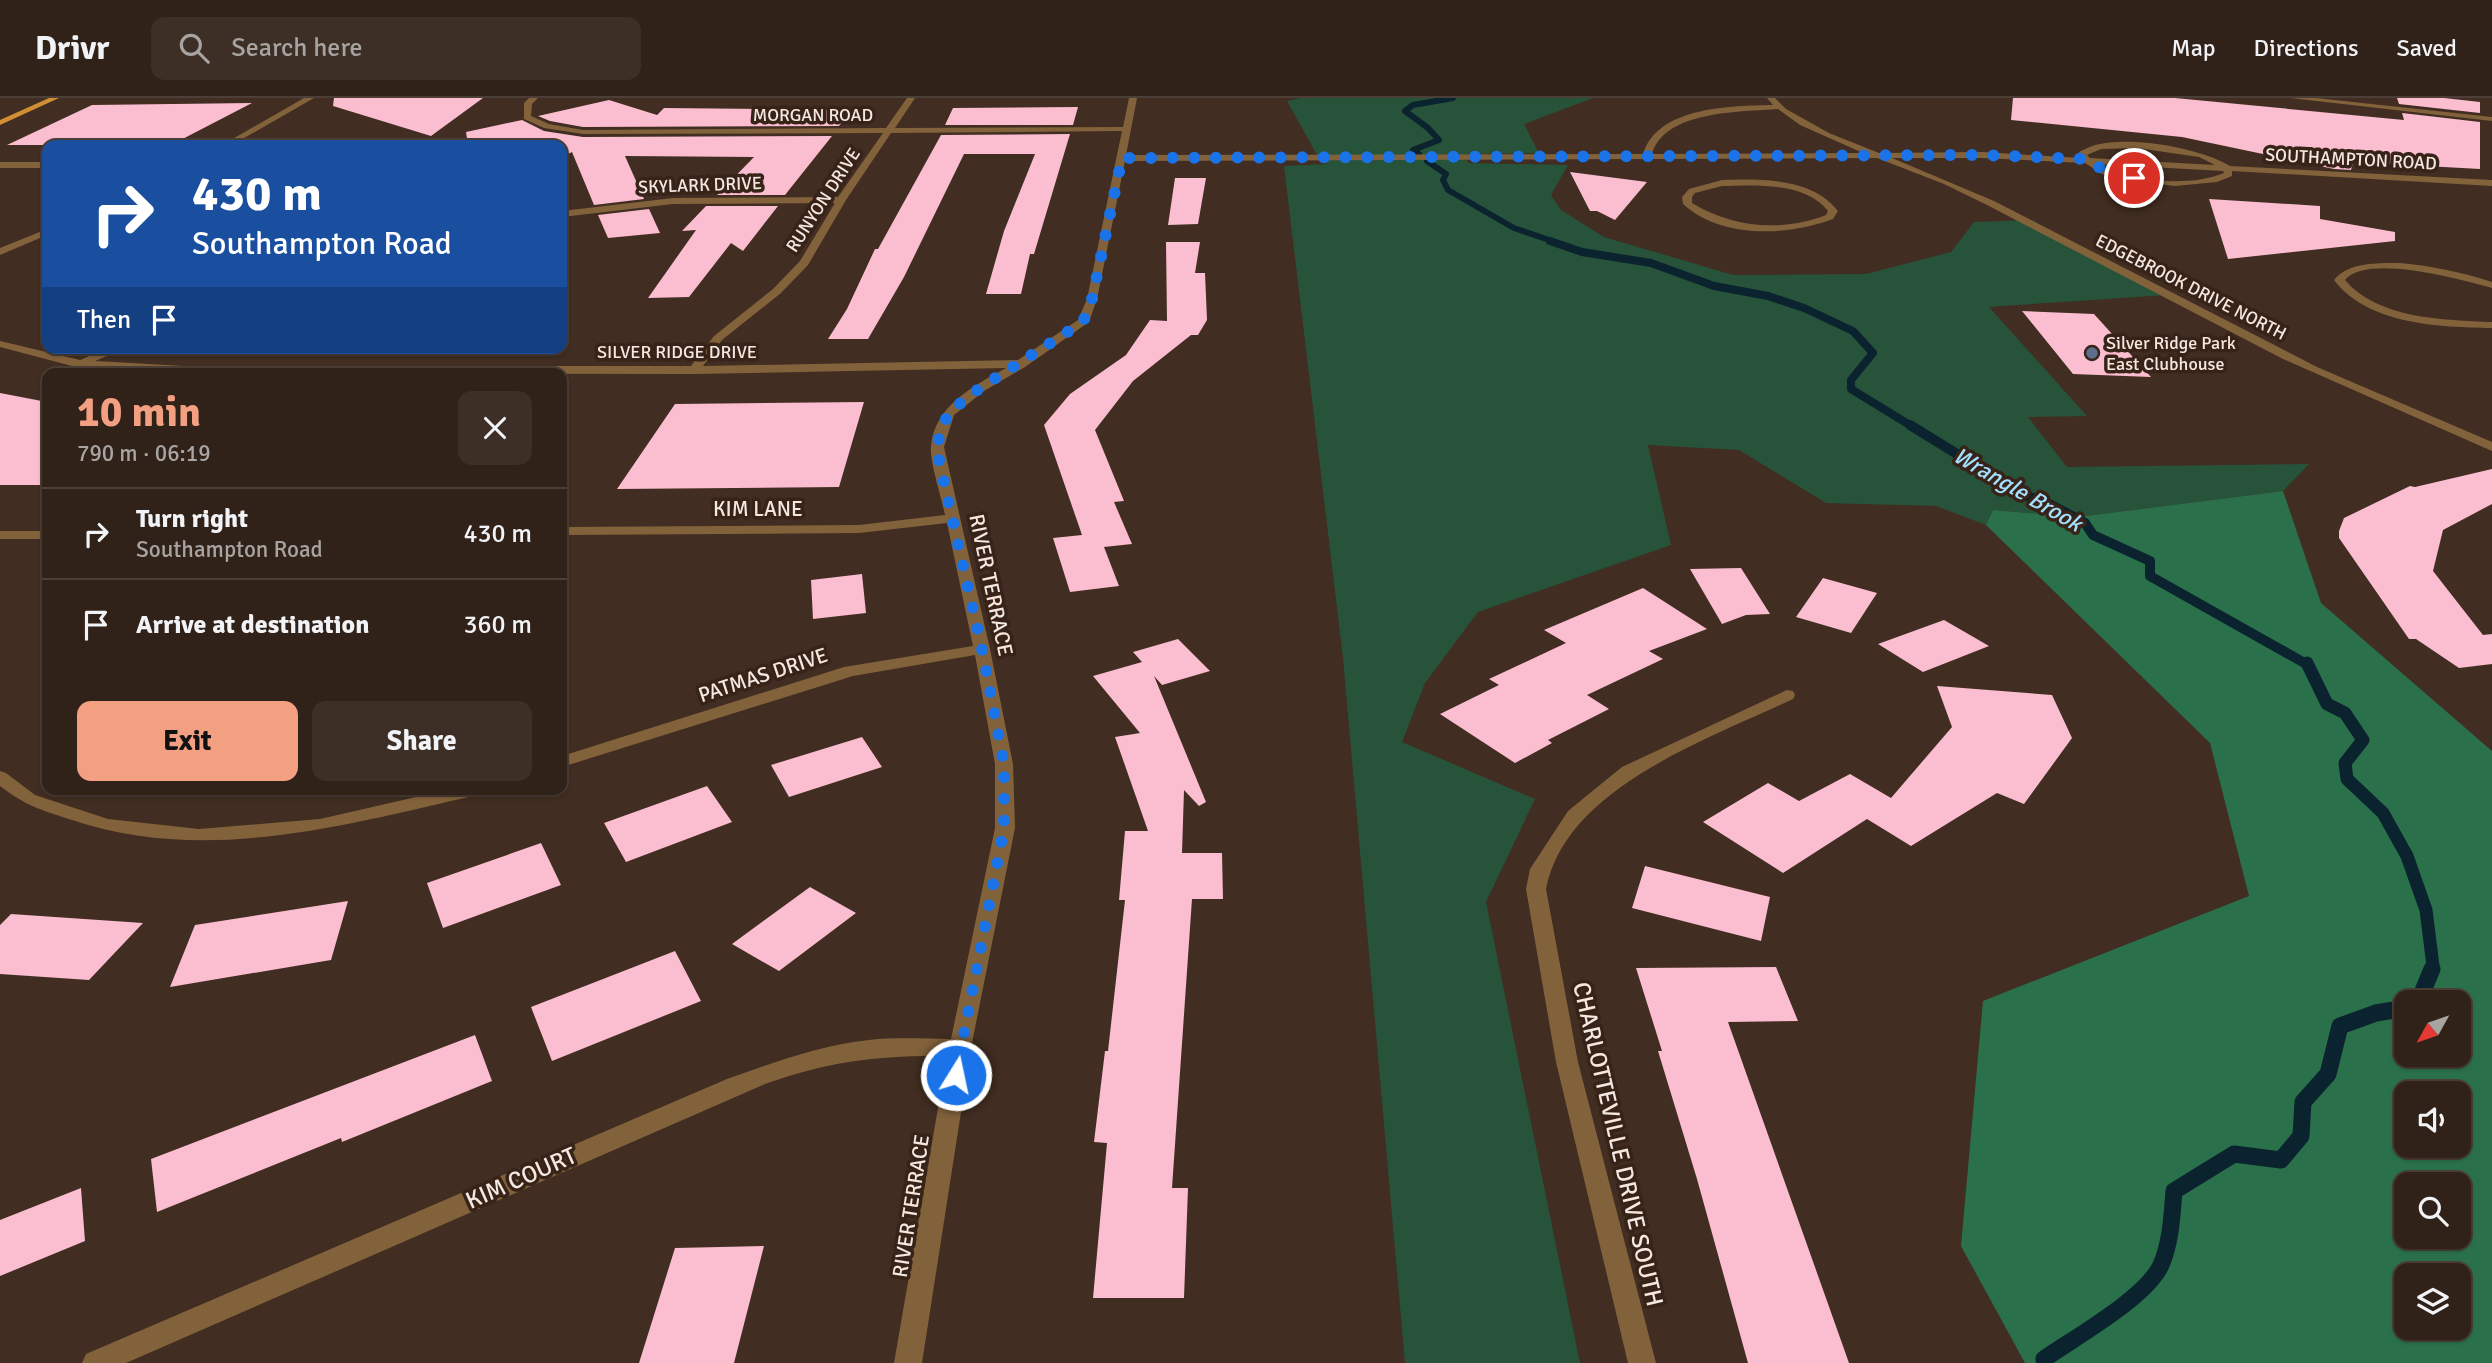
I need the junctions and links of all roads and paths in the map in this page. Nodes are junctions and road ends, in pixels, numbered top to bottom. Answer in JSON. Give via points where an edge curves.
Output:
{"nodes":[{"id":1,"x":55,"y":98,"type":"edge"},
{"id":2,"x":310,"y":98,"type":"edge"},
{"id":3,"x":534,"y":98,"type":"edge"},
{"id":4,"x":911,"y":98,"type":"edge"},
{"id":5,"x":1133,"y":98,"type":"edge"},
{"id":6,"x":1771,"y":98,"type":"edge"},
{"id":7,"x":2294,"y":98,"type":"edge"},
{"id":8,"x":1777,"y":107,"type":"junction"},
{"id":9,"x":2492,"y":118,"type":"edge"},
{"id":10,"x":0,"y":123,"type":"edge"},
{"id":11,"x":1125,"y":129,"type":"junction"},
{"id":12,"x":888,"y":131,"type":"junction"},
{"id":13,"x":235,"y":140,"type":"edge"},
{"id":14,"x":1877,"y":154,"type":"junction"},
{"id":15,"x":1647,"y":155,"type":"junction"},
{"id":16,"x":1718,"y":155,"type":"junction"},
{"id":17,"x":1122,"y":158,"type":"junction"},
{"id":18,"x":2084,"y":159,"type":"junction"},
{"id":19,"x":1727,"y":164,"type":"dead end"},
{"id":20,"x":0,"y":165,"type":"edge"},
{"id":21,"x":42,"y":165,"type":"edge"},
{"id":22,"x":2226,"y":167,"type":"junction"},
{"id":23,"x":1735,"y":173,"type":"dead end"},
{"id":24,"x":2474,"y":181,"type":"junction"},
{"id":25,"x":1743,"y":183,"type":"junction"},
{"id":26,"x":2492,"y":183,"type":"edge"},
{"id":27,"x":2492,"y":188,"type":"edge"},
{"id":28,"x":841,"y":200,"type":"junction"},
{"id":29,"x":567,"y":213,"type":"edge"},
{"id":30,"x":42,"y":234,"type":"edge"},
{"id":31,"x":0,"y":252,"type":"edge"},
{"id":32,"x":2492,"y":285,"type":"edge"},
{"id":33,"x":2492,"y":325,"type":"edge"},
{"id":34,"x":0,"y":344,"type":"edge"},
{"id":35,"x":102,"y":354,"type":"edge"},
{"id":36,"x":76,"y":363,"type":"junction"},
{"id":37,"x":1021,"y":364,"type":"junction"},
{"id":38,"x":153,"y":368,"type":"edge"},
{"id":39,"x":567,"y":370,"type":"edge"},
{"id":40,"x":694,"y":370,"type":"junction"},
{"id":41,"x":2492,"y":447,"type":"edge"},
{"id":42,"x":953,"y":518,"type":"junction"},
{"id":43,"x":567,"y":531,"type":"edge"},
{"id":44,"x":0,"y":535,"type":"edge"},
{"id":45,"x":42,"y":535,"type":"edge"},
{"id":46,"x":982,"y":649,"type":"junction"},
{"id":47,"x":1787,"y":695,"type":"dead end"},
{"id":48,"x":567,"y":760,"type":"edge"},
{"id":49,"x":0,"y":777,"type":"edge"},
{"id":50,"x":451,"y":795,"type":"edge"},
{"id":51,"x":960,"y":1048,"type":"junction"},
{"id":52,"x":96,"y":1363,"type":"edge"},
{"id":53,"x":908,"y":1363,"type":"edge"},
{"id":54,"x":1642,"y":1363,"type":"edge"}],
"edges":[{"from":1,"to":10,"type":"main road"},
{"from":2,"to":13,"type":"street"},
{"from":3,"to":12,"type":"street","name":"MORGAN ROAD","via":[[527,103],[527,117],[547,126],[583,132]]},
{"from":4,"to":12,"type":"street","name":"RUNYON DRIVE"},
{"from":5,"to":11,"type":"street","name":"RIVER TERRACE"},
{"from":6,"to":8,"type":"street"},
{"from":7,"to":9,"type":"street"},
{"from":8,"to":14,"type":"street","name":"EDGEBROOK DRIVE NORTH"},
{"from":8,"to":15,"type":"street","via":[[1730,110],[1669,127],[1652,141]]},
{"from":11,"to":12,"type":"street","name":"MORGAN ROAD"},
{"from":11,"to":17,"type":"street","name":"RIVER TERRACE"},
{"from":12,"to":28,"type":"street","name":"RUNYON DRIVE"},
{"from":14,"to":16,"type":"street","name":"SOUTHAMPTON ROAD"},
{"from":14,"to":18,"type":"street","name":"SOUTHAMPTON ROAD"},
{"from":14,"to":41,"type":"street","name":"EDGEBROOK DRIVE NORTH","via":[[1945,181],[2289,358]]},
{"from":15,"to":16,"type":"street","name":"SOUTHAMPTON ROAD"},
{"from":15,"to":17,"type":"street","name":"SOUTHAMPTON ROAD"},
{"from":16,"to":19,"type":"street"},
{"from":17,"to":37,"type":"street","name":"RIVER TERRACE","via":[[1083,322]]},
{"from":18,"to":22,"type":"street","name":"SOUTHAMPTON ROAD"},
{"from":18,"to":22,"type":"street","name":"SOUTHAMPTON ROAD","via":[[2082,154],[2088,149],[2137,145],[2202,155]]},
{"from":18,"to":22,"type":"street","name":"SOUTHAMPTON ROAD","via":[[2110,173],[2159,182],[2222,179],[2229,174]]},
{"from":20,"to":21,"type":"street"},
{"from":22,"to":24,"type":"street","name":"SOUTHAMPTON ROAD"},
{"from":23,"to":25,"type":"street"},
{"from":24,"to":26,"type":"street","name":"SOUTHAMPTON ROAD"},
{"from":24,"to":27,"type":"street","name":"SOUTHAMPTON ROAD"},
{"from":25,"to":25,"type":"street","via":[[1805,191],[1830,204],[1833,211],[1830,217],[1803,226],[1758,226],[1713,218],[1688,204],[1686,197],[1692,191]]},
{"from":28,"to":29,"type":"street","name":"SKYLARK DRIVE","via":[[673,201]]},
{"from":28,"to":40,"type":"street","name":"RUNYON DRIVE","via":[[804,262],[777,291],[718,338]]},
{"from":30,"to":31,"type":"street"},
{"from":32,"to":33,"type":"street","via":[[2442,272],[2383,266],[2345,272],[2339,280],[2344,289],[2381,308],[2442,322]]},
{"from":34,"to":36,"type":"street","name":"SILVER RIDGE DRIVE"},
{"from":35,"to":36,"type":"street"},
{"from":36,"to":38,"type":"street","name":"SILVER RIDGE DRIVE"},
{"from":37,"to":40,"type":"street","name":"SILVER RIDGE DRIVE"},
{"from":37,"to":42,"type":"street","name":"RIVER TERRACE","via":[[948,413],[936,447]]},
{"from":39,"to":40,"type":"street","name":"SILVER RIDGE DRIVE"},
{"from":42,"to":43,"type":"street","name":"KIM LANE","via":[[859,529]]},
{"from":42,"to":46,"type":"street","name":"RIVER TERRACE"},
{"from":44,"to":45,"type":"street"},
{"from":46,"to":48,"type":"street","name":"PATMAS DRIVE","via":[[850,671]]},
{"from":46,"to":51,"type":"street","name":"RIVER TERRACE","via":[[1004,764],[1004,828]]},
{"from":47,"to":54,"type":"street","name":"CHARLOTTEVILLE DRIVE SOUTH","via":[[1628,771],[1575,815],[1540,869],[1536,889],[1567,1062]]},
{"from":49,"to":50,"type":"street","via":[[28,799],[106,825],[199,835],[320,825]]},
{"from":51,"to":52,"type":"street","name":"KIM COURT","via":[[890,1047],[787,1066]]},
{"from":51,"to":53,"type":"street","name":"RIVER TERRACE"}]}
